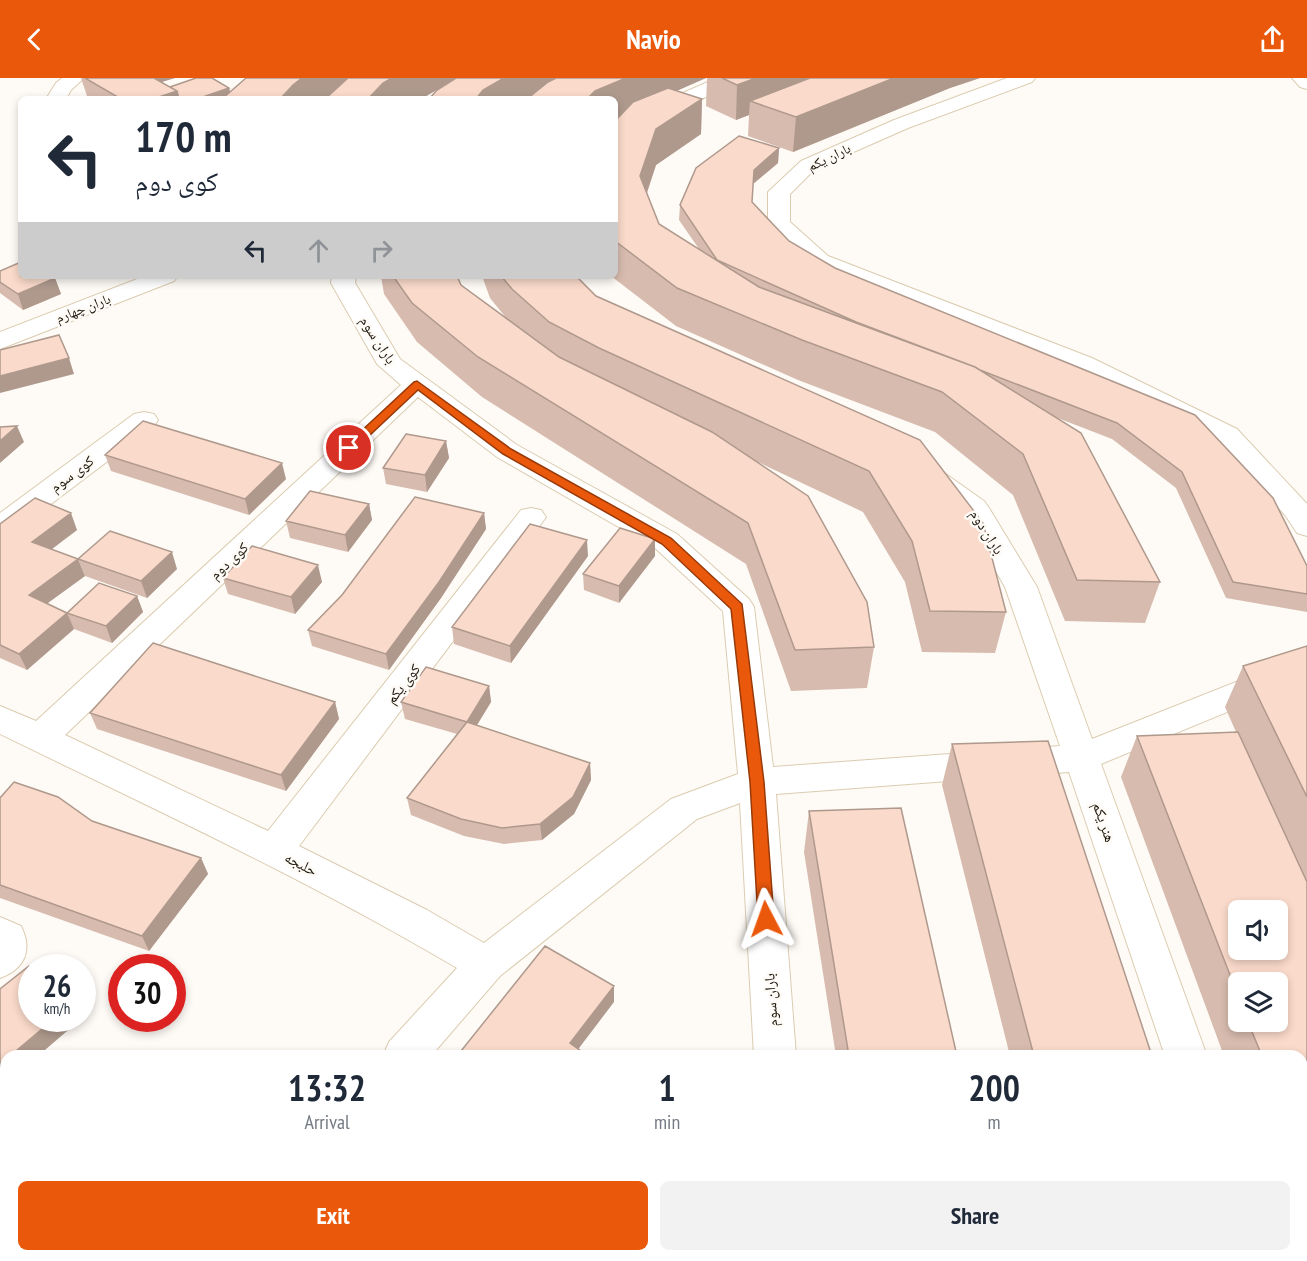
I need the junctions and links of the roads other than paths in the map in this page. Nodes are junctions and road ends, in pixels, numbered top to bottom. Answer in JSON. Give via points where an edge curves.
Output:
{"nodes":[{"id":1,"x":74,"y":78,"type":"edge"},
{"id":2,"x":733,"y":78,"type":"edge"},
{"id":3,"x":1024,"y":78,"type":"edge"},
{"id":4,"x":1302,"y":78,"type":"edge"},
{"id":5,"x":1307,"y":83,"type":"edge"},
{"id":6,"x":58,"y":96,"type":"edge"},
{"id":7,"x":618,"y":132,"type":"edge"},
{"id":8,"x":158,"y":279,"type":"edge"},
{"id":9,"x":344,"y":279,"type":"edge"},
{"id":10,"x":0,"y":341,"type":"edge"},
{"id":11,"x":417,"y":384,"type":"junction"},
{"id":12,"x":144,"y":420,"type":"edge"},
{"id":13,"x":910,"y":461,"type":"edge"},
{"id":14,"x":531,"y":517,"type":"dead end"},
{"id":15,"x":1301,"y":517,"type":"edge"},
{"id":16,"x":0,"y":528,"type":"edge"},
{"id":17,"x":1021,"y":587,"type":"joint"},
{"id":18,"x":1307,"y":666,"type":"edge"},
{"id":19,"x":0,"y":719,"type":"edge"},
{"id":20,"x":41,"y":737,"type":"junction"},
{"id":21,"x":1081,"y":758,"type":"junction"},
{"id":22,"x":757,"y":782,"type":"junction"},
{"id":23,"x":274,"y":851,"type":"junction"},
{"id":24,"x":0,"y":934,"type":"edge"},
{"id":25,"x":0,"y":961,"type":"edge"},
{"id":26,"x":486,"y":964,"type":"junction"},
{"id":27,"x":409,"y":1050,"type":"edge"},
{"id":28,"x":775,"y":1050,"type":"edge"},
{"id":29,"x":1184,"y":1050,"type":"edge"}],
"edges":[{"from":1,"to":6,"type":"street"},
{"from":2,"to":7,"type":"street","via":[[628,124]]},
{"from":3,"to":15,"type":"street","name":"باران یکم","via":[[901,124],[808,165],[779,192],[779,224],[820,261],[1083,363],[1227,435]]},
{"from":4,"to":5,"type":"street"},
{"from":8,"to":10,"type":"street","name":"باران چهارم"},
{"from":9,"to":11,"type":"street","name":"باران سوم","via":[[390,364]]},
{"from":11,"to":20,"type":"street","name":"کوی دوم"},
{"from":11,"to":22,"type":"street","name":"باران سوم","via":[[507,451],[666,541],[738,608]]},
{"from":12,"to":16,"type":"street","name":"کوی سوم"},
{"from":13,"to":17,"type":"street","name":"باران دوم","via":[[974,508]]},
{"from":14,"to":23,"type":"street","name":"کوی یکم"},
{"from":17,"to":21,"type":"street","name":"هنر یکم"},
{"from":18,"to":21,"type":"street"},
{"from":19,"to":20,"type":"street","name":"حلبجه"},
{"from":20,"to":23,"type":"street","name":"حلبجه"},
{"from":21,"to":22,"type":"street"},
{"from":21,"to":29,"type":"street","name":"هنر یکم"},
{"from":22,"to":26,"type":"street","via":[[684,809]]},
{"from":22,"to":28,"type":"street","name":"باران سوم"},
{"from":23,"to":26,"type":"street","name":"حلبجه"},
{"from":24,"to":25,"type":"street","via":[[7,938],[7,946]]},
{"from":26,"to":27,"type":"street"}]}
